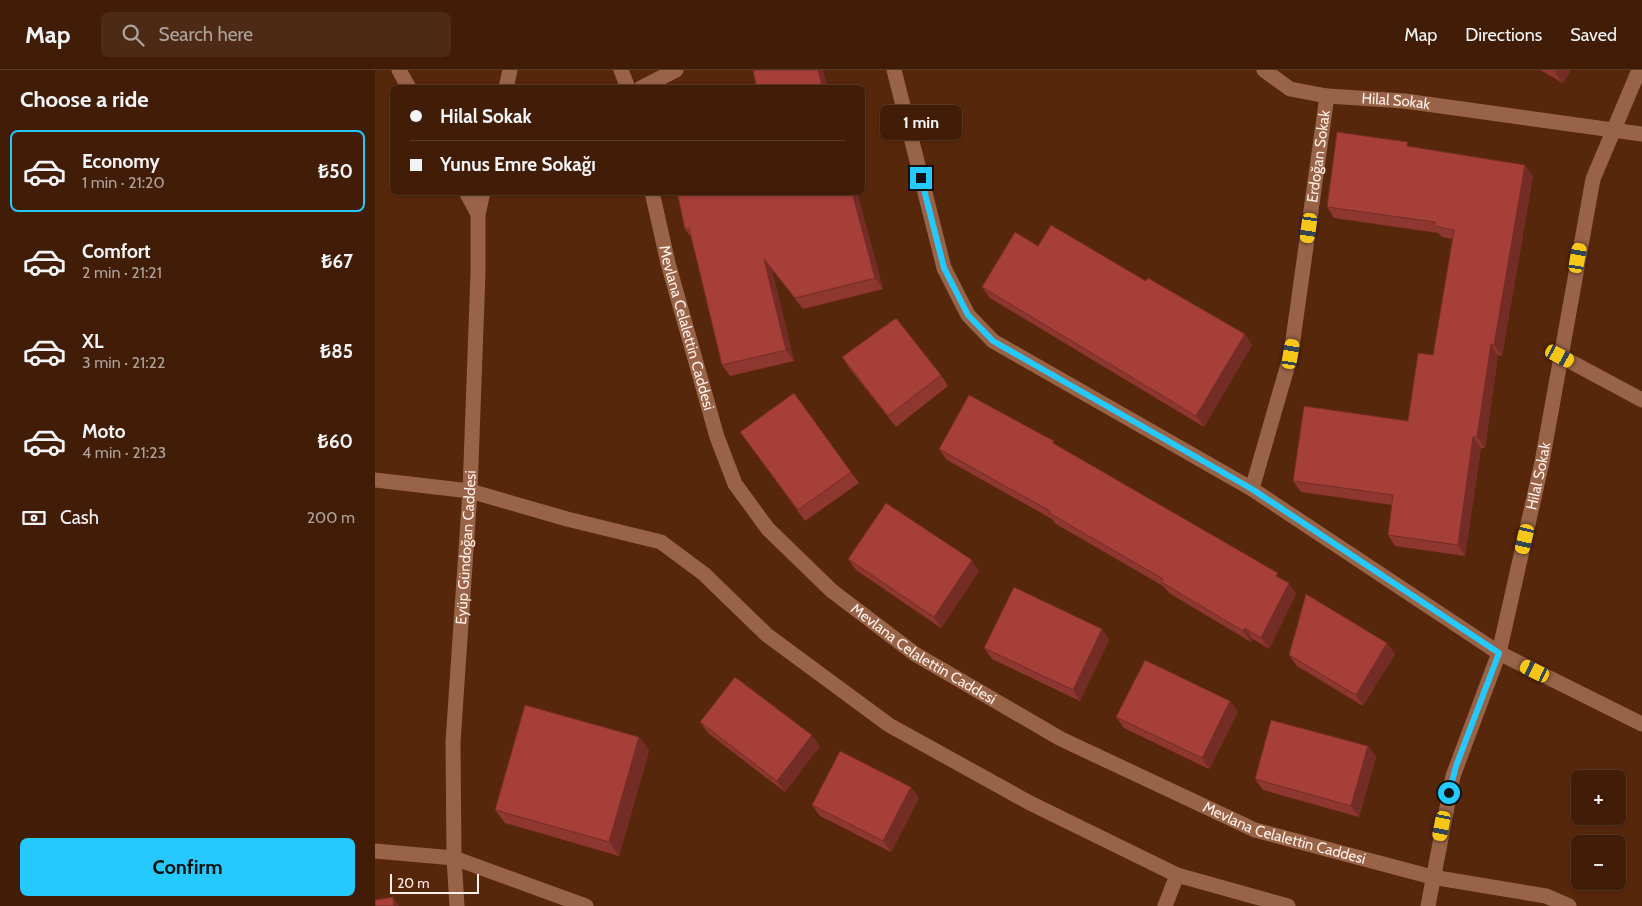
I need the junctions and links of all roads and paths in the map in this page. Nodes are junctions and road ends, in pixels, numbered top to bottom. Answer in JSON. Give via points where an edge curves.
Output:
{"nodes":[{"id":1,"x":399,"y":70,"type":"edge"},
{"id":2,"x":511,"y":70,"type":"edge"},
{"id":3,"x":621,"y":70,"type":"edge"},
{"id":4,"x":676,"y":70,"type":"edge"},
{"id":5,"x":894,"y":70,"type":"edge"},
{"id":6,"x":1263,"y":70,"type":"edge"},
{"id":7,"x":1639,"y":70,"type":"edge"},
{"id":8,"x":407,"y":85,"type":"edge"},
{"id":9,"x":508,"y":85,"type":"edge"},
{"id":10,"x":627,"y":85,"type":"edge"},
{"id":11,"x":647,"y":85,"type":"edge"},
{"id":12,"x":1327,"y":96,"type":"junction"},
{"id":13,"x":1613,"y":130,"type":"junction"},
{"id":14,"x":1642,"y":134,"type":"edge"},
{"id":15,"x":468,"y":195,"type":"edge"},
{"id":16,"x":482,"y":195,"type":"edge"},
{"id":17,"x":653,"y":195,"type":"edge"},
{"id":18,"x":478,"y":214,"type":"junction"},
{"id":19,"x":1560,"y":356,"type":"junction"},
{"id":20,"x":1642,"y":400,"type":"edge"},
{"id":21,"x":375,"y":480,"type":"edge"},
{"id":22,"x":1252,"y":489,"type":"junction"},
{"id":23,"x":470,"y":491,"type":"junction"},
{"id":24,"x":1499,"y":653,"type":"junction"},
{"id":25,"x":1642,"y":724,"type":"edge"},
{"id":26,"x":375,"y":851,"type":"edge"},
{"id":27,"x":454,"y":858,"type":"junction"},
{"id":28,"x":1177,"y":875,"type":"junction"},
{"id":29,"x":1432,"y":877,"type":"junction"},
{"id":30,"x":457,"y":906,"type":"edge"},
{"id":31,"x":586,"y":906,"type":"edge"},
{"id":32,"x":1165,"y":906,"type":"edge"},
{"id":33,"x":1288,"y":906,"type":"edge"},
{"id":34,"x":1428,"y":906,"type":"edge"},
{"id":35,"x":1569,"y":906,"type":"edge"}],
"edges":[{"from":1,"to":8,"type":"street"},
{"from":2,"to":9,"type":"street"},
{"from":3,"to":10,"type":"street"},
{"from":4,"to":11,"type":"street"},
{"from":5,"to":22,"type":"street","via":[[944,268],[968,315],[993,341]]},
{"from":6,"to":12,"type":"street","name":"Erdoğan Sokak","via":[[1290,89]]},
{"from":7,"to":13,"type":"street","name":"Hilal Sokak"},
{"from":12,"to":13,"type":"street","name":"Hilal Sokak","via":[[1405,101]]},
{"from":12,"to":22,"type":"street","name":"Erdoğan Sokak","via":[[1291,354]]},
{"from":13,"to":14,"type":"street","name":"Hilal Sokak"},
{"from":13,"to":19,"type":"street","name":"Hilal Sokak","via":[[1593,180]]},
{"from":15,"to":18,"type":"street"},
{"from":16,"to":18,"type":"street","name":"Eyüp Gündoğan Caddesi"},
{"from":17,"to":29,"type":"street","name":"Mevlana Celalettin Caddesi","via":[[709,409],[735,484],[768,529],[832,590],[915,654],[1061,739],[1255,830]]},
{"from":18,"to":23,"type":"street","name":"Eyüp Gündoğan Caddesi"},
{"from":19,"to":20,"type":"street"},
{"from":19,"to":24,"type":"street","name":"Hilal Sokak","via":[[1542,462]]},
{"from":21,"to":23,"type":"street"},
{"from":22,"to":24,"type":"street"},
{"from":23,"to":27,"type":"street","name":"Eyüp Gündoğan Caddesi","via":[[453,742]]},
{"from":23,"to":28,"type":"street","via":[[567,520],[661,542],[704,574],[767,635],[889,725],[1030,803]]},
{"from":24,"to":25,"type":"street"},
{"from":24,"to":29,"type":"street","name":"Hilal Sokak","via":[[1453,776]]},
{"from":26,"to":27,"type":"street"},
{"from":27,"to":30,"type":"street","name":"Eyüp Gündoğan Caddesi"},
{"from":27,"to":31,"type":"street"},
{"from":28,"to":32,"type":"street"},
{"from":28,"to":33,"type":"street"},
{"from":29,"to":34,"type":"street","name":"Hilal Sokak"},
{"from":29,"to":35,"type":"street","name":"Mevlana Celalettin Caddesi","via":[[1546,896]]}]}
